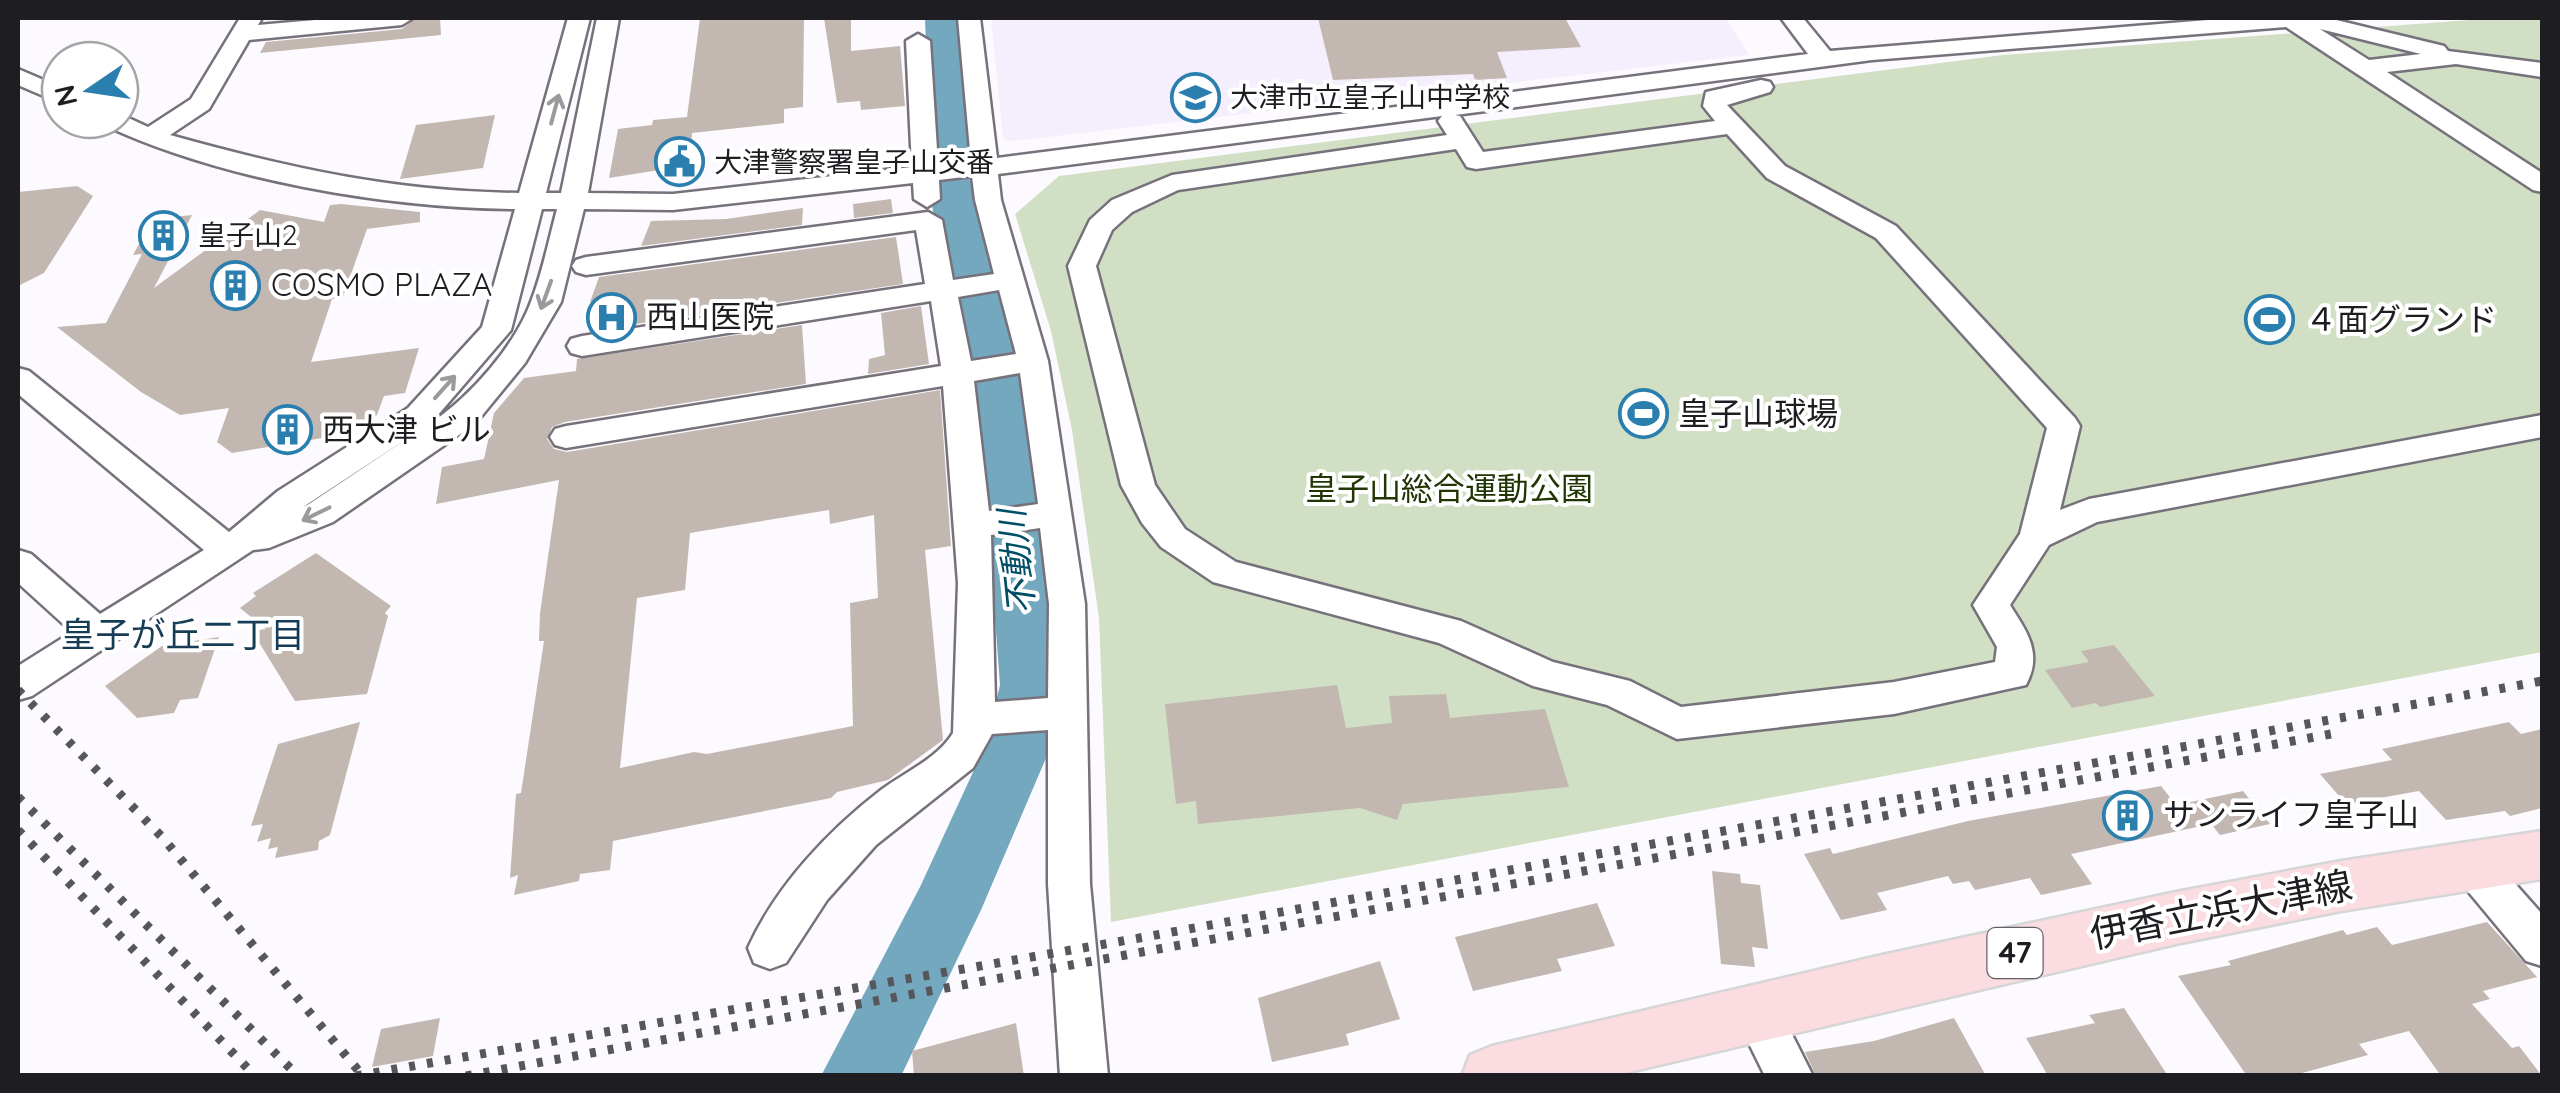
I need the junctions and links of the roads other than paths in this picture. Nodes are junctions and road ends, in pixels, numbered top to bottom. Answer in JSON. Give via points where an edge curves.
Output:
{"nodes":[{"id":1,"x":402,"y":18,"type":"edge"},
{"id":2,"x":579,"y":18,"type":"edge"},
{"id":3,"x":608,"y":18,"type":"edge"},
{"id":4,"x":969,"y":18,"type":"edge"},
{"id":5,"x":1792,"y":18,"type":"edge"},
{"id":6,"x":1984,"y":18,"type":"edge"},
{"id":7,"x":2302,"y":18,"type":"edge"},
{"id":8,"x":246,"y":26,"type":"edge"},
{"id":9,"x":1976,"y":42,"type":"junction"},
{"id":10,"x":2542,"y":48,"type":"edge"},
{"id":11,"x":2456,"y":57,"type":"junction"},
{"id":12,"x":941,"y":58,"type":"junction"},
{"id":13,"x":1818,"y":60,"type":"junction"},
{"id":14,"x":2492,"y":60,"type":"junction"},
{"id":15,"x":2365,"y":68,"type":"junction"},
{"id":16,"x":2542,"y":70,"type":"edge"},
{"id":17,"x":1443,"y":108,"type":"junction"},
{"id":18,"x":1731,"y":126,"type":"junction"},
{"id":19,"x":140,"y":133,"type":"edge"},
{"id":20,"x":150,"y":137,"type":"junction"},
{"id":21,"x":1463,"y":140,"type":"junction"},
{"id":22,"x":977,"y":168,"type":"junction"},
{"id":23,"x":925,"y":175,"type":"junction"},
{"id":24,"x":2542,"y":184,"type":"edge"},
{"id":25,"x":531,"y":200,"type":"junction"},
{"id":26,"x":573,"y":201,"type":"junction"},
{"id":27,"x":928,"y":220,"type":"junction"},
{"id":28,"x":586,"y":266,"type":"dead end"},
{"id":29,"x":1009,"y":280,"type":"junction"},
{"id":30,"x":941,"y":290,"type":"junction"},
{"id":31,"x":582,"y":346,"type":"dead end"},
{"id":32,"x":1032,"y":361,"type":"junction"},
{"id":33,"x":959,"y":374,"type":"junction"},
{"id":34,"x":18,"y":378,"type":"edge"},
{"id":35,"x":2542,"y":426,"type":"edge"},
{"id":36,"x":566,"y":436,"type":"dead end"},
{"id":37,"x":1054,"y":514,"type":"junction"},
{"id":38,"x":976,"y":525,"type":"junction"},
{"id":39,"x":2036,"y":536,"type":"junction"},
{"id":40,"x":229,"y":550,"type":"junction"},
{"id":41,"x":18,"y":563,"type":"edge"},
{"id":42,"x":98,"y":634,"type":"junction"},
{"id":43,"x":18,"y":684,"type":"edge"},
{"id":44,"x":1067,"y":712,"type":"junction"},
{"id":45,"x":976,"y":720,"type":"junction"},
{"id":46,"x":2542,"y":855,"type":"edge"},
{"id":47,"x":2472,"y":865,"type":"junction"},
{"id":48,"x":2542,"y":946,"type":"edge"},
{"id":49,"x":770,"y":948,"type":"dead end"},
{"id":50,"x":1756,"y":1011,"type":"junction"},
{"id":51,"x":1084,"y":1076,"type":"edge"},
{"id":52,"x":1492,"y":1076,"type":"edge"},
{"id":53,"x":1790,"y":1076,"type":"edge"}],
"edges":[{"from":1,"to":8,"type":"street"},
{"from":25,"to":2,"type":"street","one_way":true},
{"from":3,"to":26,"type":"street"},
{"from":4,"to":12,"type":"street"},
{"from":5,"to":13,"type":"street"},
{"from":6,"to":9,"type":"street","via":[[1973,33]]},
{"from":7,"to":9,"type":"street"},
{"from":7,"to":11,"type":"street"},
{"from":7,"to":15,"type":"street"},
{"from":8,"to":20,"type":"street","via":[[200,104]]},
{"from":9,"to":13,"type":"street"},
{"from":10,"to":14,"type":"street"},
{"from":11,"to":14,"type":"street"},
{"from":11,"to":15,"type":"street"},
{"from":12,"to":22,"type":"street"},
{"from":12,"to":23,"type":"street"},
{"from":13,"to":17,"type":"street"},
{"from":13,"to":18,"type":"street","via":[[1824,80],[1715,97],[1714,106]]},
{"from":14,"to":16,"type":"street"},
{"from":15,"to":24,"type":"street"},
{"from":17,"to":21,"type":"street"},
{"from":17,"to":22,"type":"street"},
{"from":18,"to":21,"type":"street","via":[[1476,161]]},
{"from":18,"to":39,"type":"street","via":[[1792,184],[1886,232],[2064,426]]},
{"from":19,"to":20,"type":"street"},
{"from":20,"to":25,"type":"street","via":[[339,184],[442,200]]},
{"from":21,"to":39,"type":"street","via":[[1172,183],[1122,206],[1100,226],[1082,266],[1138,485],[1168,538],[1196,558],[1246,580],[1448,631],[1546,675],[1616,692],[1677,723],[1894,698],[2013,674],[2016,646],[1992,604]]},
{"from":22,"to":23,"type":"street"},
{"from":22,"to":29,"type":"street"},
{"from":23,"to":26,"type":"street","via":[[672,202]]},
{"from":23,"to":27,"type":"street"},
{"from":25,"to":26,"type":"street"},
{"from":40,"to":25,"type":"street","one_way":true,"via":[[290,499],[419,416],[496,330]]},
{"from":26,"to":40,"type":"street","one_way":true,"via":[[546,302],[514,356],[464,416],[321,513]]},
{"from":27,"to":28,"type":"street"},
{"from":27,"to":30,"type":"street"},
{"from":29,"to":30,"type":"street"},
{"from":29,"to":32,"type":"street"},
{"from":30,"to":31,"type":"street"},
{"from":30,"to":33,"type":"street"},
{"from":32,"to":33,"type":"street"},
{"from":32,"to":37,"type":"street"},
{"from":33,"to":36,"type":"street"},
{"from":33,"to":38,"type":"street"},
{"from":34,"to":40,"type":"street"},
{"from":35,"to":39,"type":"street","via":[[2089,511]]},
{"from":37,"to":38,"type":"street"},
{"from":37,"to":44,"type":"street","via":[[1067,604]]},
{"from":38,"to":45,"type":"street"},
{"from":40,"to":42,"type":"street"},
{"from":41,"to":42,"type":"street"},
{"from":42,"to":43,"type":"street"},
{"from":44,"to":45,"type":"street"},
{"from":44,"to":51,"type":"street","via":[[1070,917]]},
{"from":45,"to":49,"type":"street","via":[[962,753],[896,802],[811,885]]},
{"from":46,"to":47,"type":"main road","name":"伊香立浜大津線","number":"47"},
{"from":47,"to":48,"type":"street"},
{"from":47,"to":50,"type":"main road","name":"伊香立浜大津線","number":"47","via":[[2276,897]]},
{"from":50,"to":52,"type":"main road","name":"伊香立浜大津線","number":"47"},
{"from":50,"to":53,"type":"street"}]}
